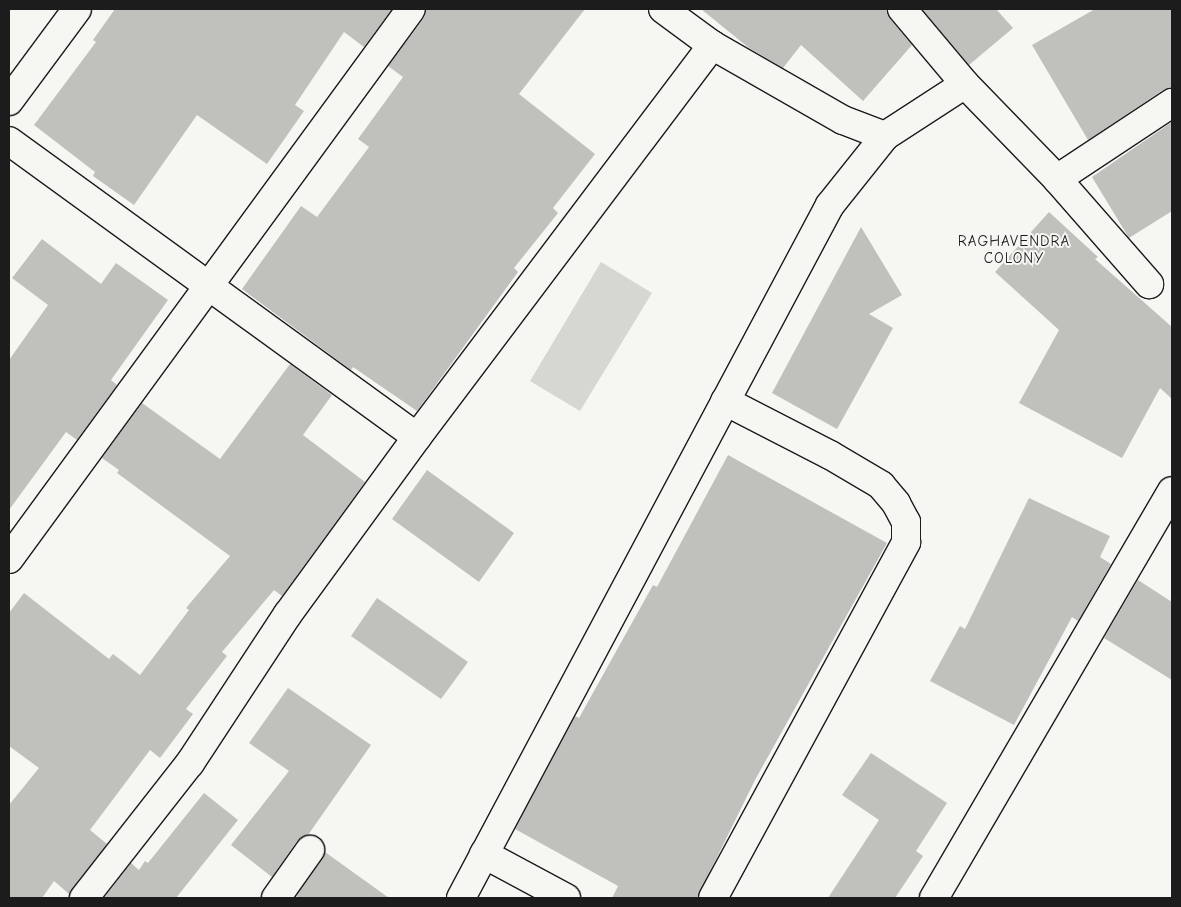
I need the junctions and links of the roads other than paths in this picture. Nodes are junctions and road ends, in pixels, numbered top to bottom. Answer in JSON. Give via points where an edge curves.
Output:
{"nodes":[{"id":1,"x":77,"y":9,"type":"edge"},
{"id":2,"x":411,"y":9,"type":"edge"},
{"id":3,"x":663,"y":9,"type":"edge"},
{"id":4,"x":902,"y":9,"type":"edge"},
{"id":5,"x":712,"y":45,"type":"junction"},
{"id":6,"x":965,"y":84,"type":"junction"},
{"id":7,"x":9,"y":101,"type":"edge"},
{"id":8,"x":1172,"y":103,"type":"edge"},
{"id":9,"x":886,"y":136,"type":"junction"},
{"id":10,"x":9,"y":141,"type":"edge"},
{"id":11,"x":1057,"y":179,"type":"junction"},
{"id":12,"x":1149,"y":284,"type":"dead end"},
{"id":13,"x":207,"y":285,"type":"junction"},
{"id":14,"x":725,"y":401,"type":"junction"},
{"id":15,"x":417,"y":437,"type":"junction"},
{"id":16,"x":1172,"y":491,"type":"edge"},
{"id":17,"x":9,"y":560,"type":"edge"},
{"id":18,"x":310,"y":850,"type":"dead end"},
{"id":19,"x":484,"y":854,"type":"junction"},
{"id":20,"x":936,"y":897,"type":"edge"},
{"id":21,"x":84,"y":898,"type":"edge"},
{"id":22,"x":276,"y":898,"type":"edge"},
{"id":23,"x":461,"y":898,"type":"edge"},
{"id":24,"x":566,"y":898,"type":"edge"},
{"id":25,"x":713,"y":898,"type":"edge"}],
"edges":[{"from":1,"to":7,"type":"street"},
{"from":2,"to":13,"type":"street"},
{"from":3,"to":5,"type":"street"},
{"from":4,"to":6,"type":"street"},
{"from":5,"to":9,"type":"street","via":[[843,120]]},
{"from":5,"to":15,"type":"street"},
{"from":6,"to":9,"type":"street"},
{"from":6,"to":11,"type":"street"},
{"from":8,"to":11,"type":"street"},
{"from":9,"to":14,"type":"street","via":[[830,205]]},
{"from":10,"to":13,"type":"street"},
{"from":11,"to":12,"type":"street"},
{"from":13,"to":15,"type":"street"},
{"from":13,"to":17,"type":"street"},
{"from":14,"to":19,"type":"street"},
{"from":14,"to":25,"type":"street","via":[[830,455],[881,486],[896,502],[906,522],[906,542]]},
{"from":15,"to":21,"type":"street","via":[[288,614],[190,763]]},
{"from":16,"to":20,"type":"street"},
{"from":18,"to":22,"type":"street"},
{"from":19,"to":23,"type":"street"},
{"from":19,"to":24,"type":"street"}]}
